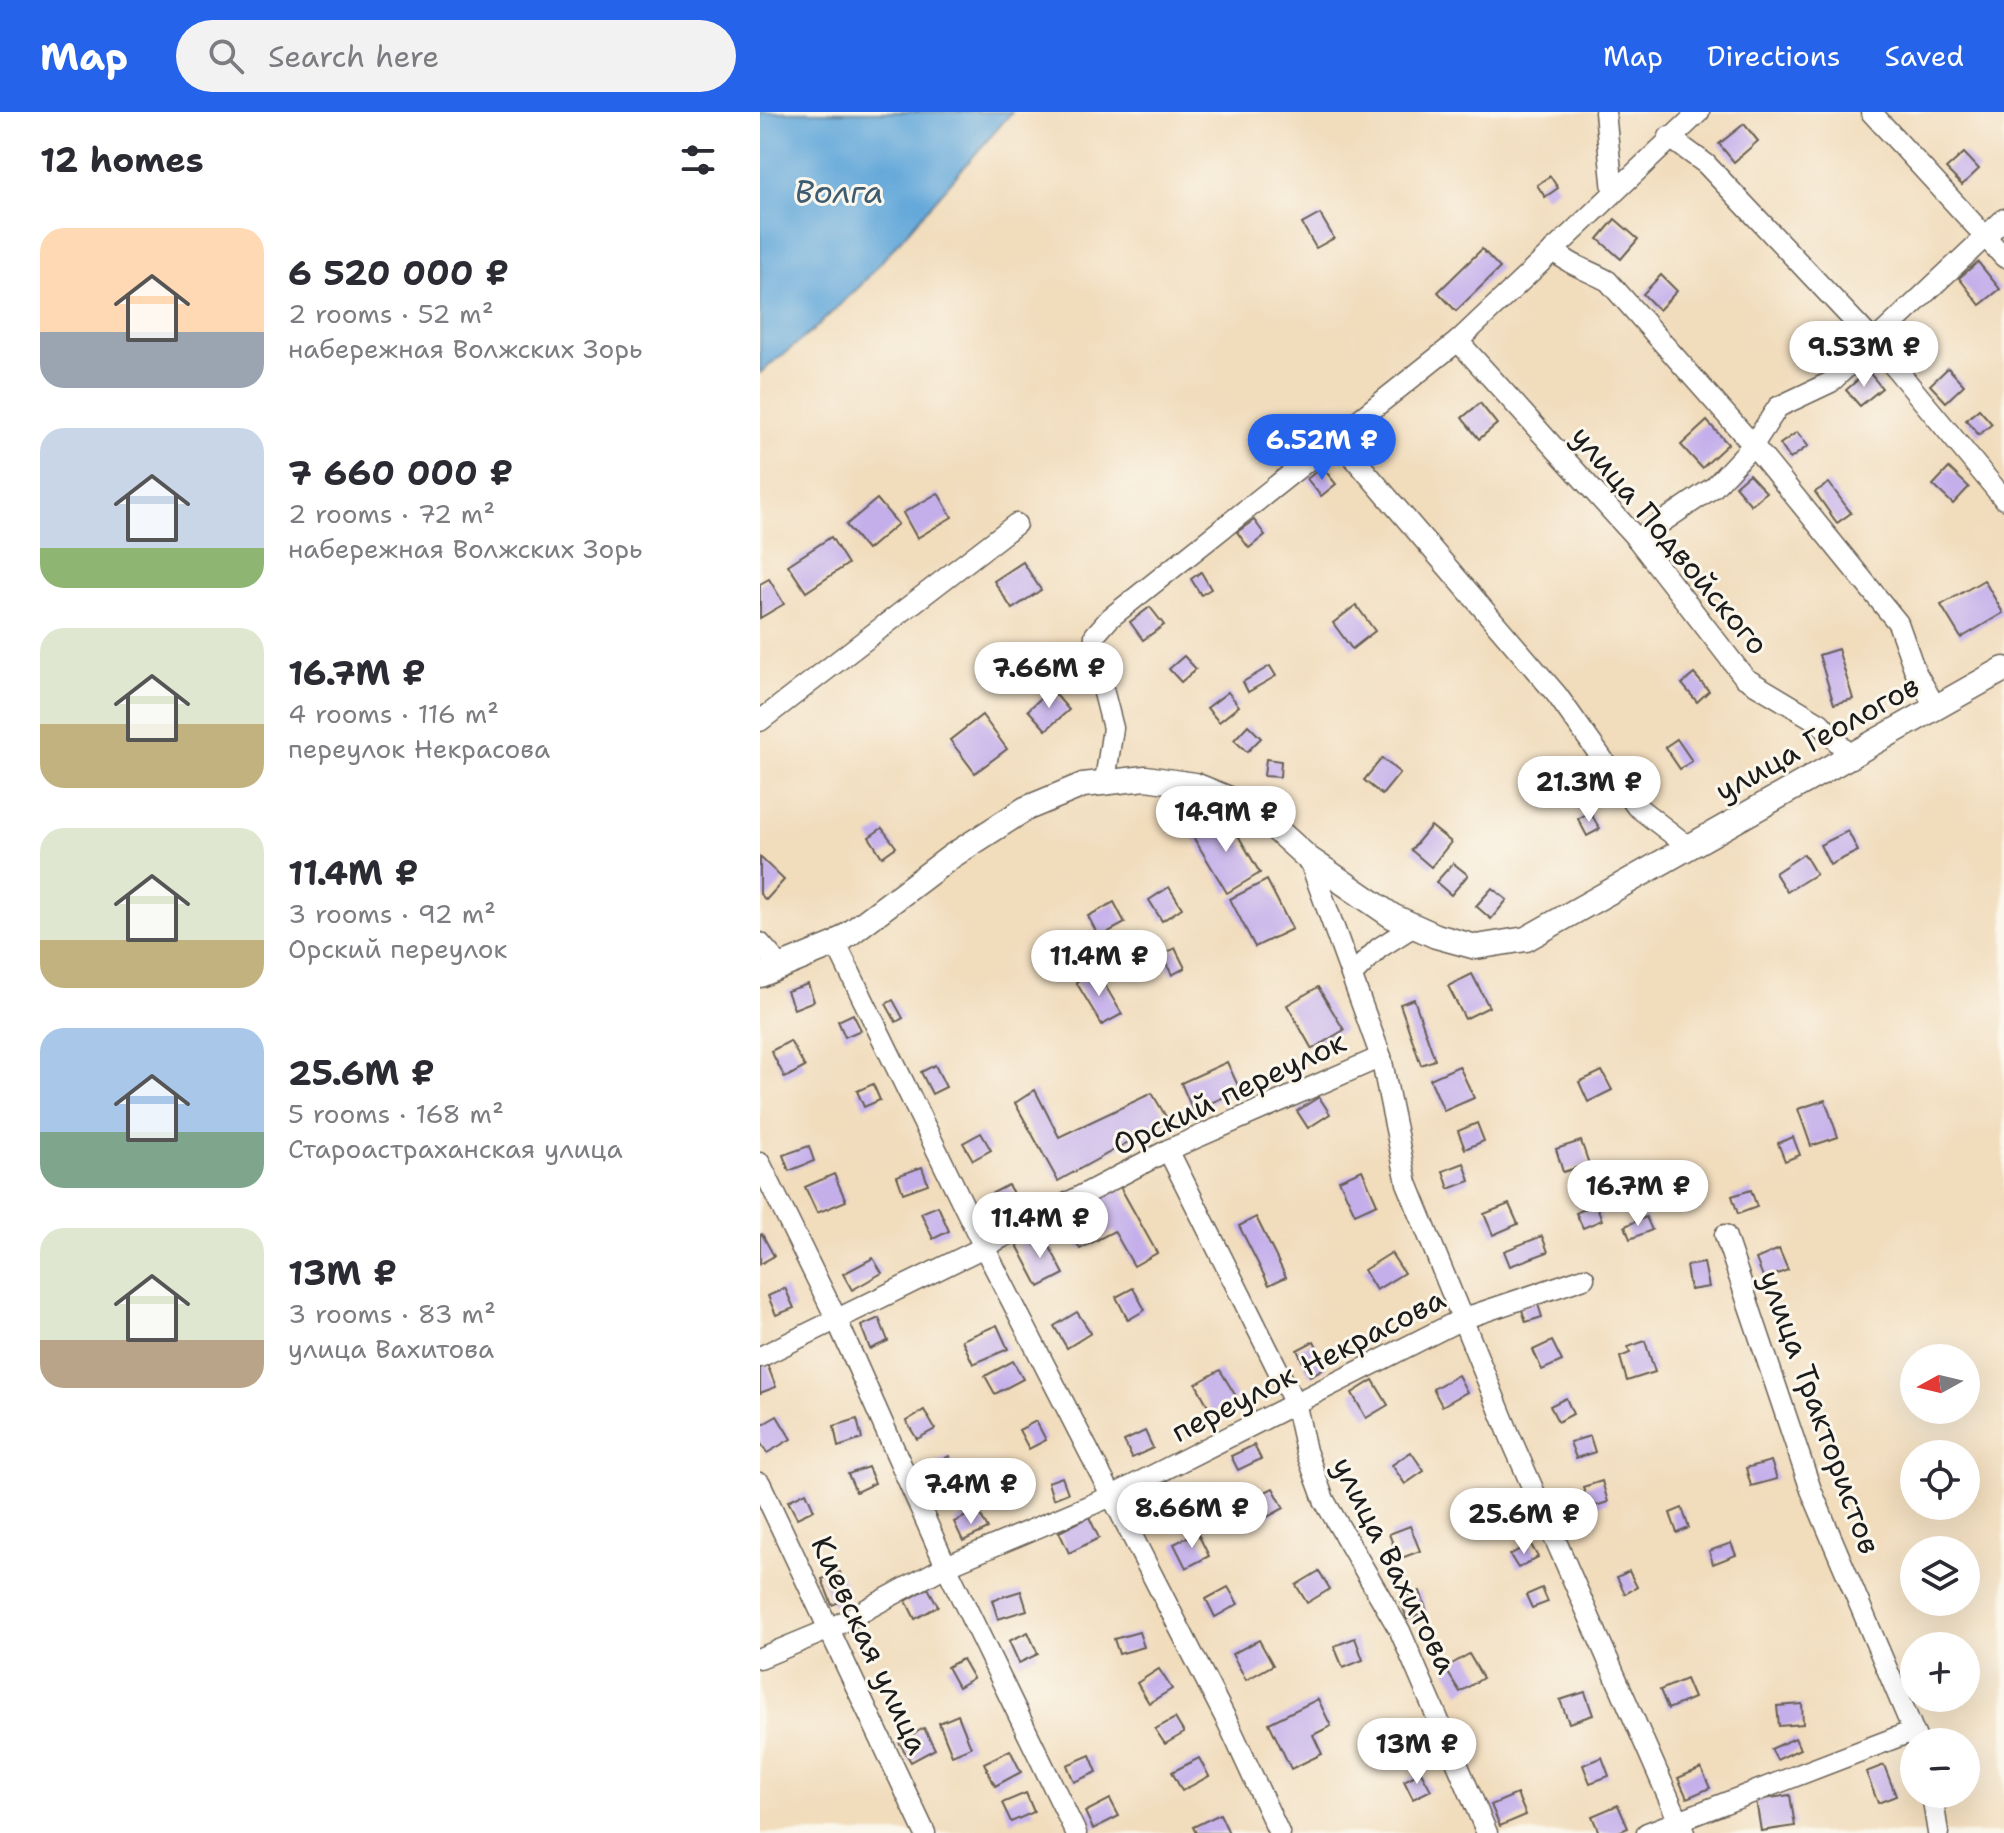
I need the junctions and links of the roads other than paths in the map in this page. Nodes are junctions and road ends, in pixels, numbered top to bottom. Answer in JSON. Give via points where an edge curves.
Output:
{"nodes":[{"id":1,"x":1605,"y":112,"type":"edge"},
{"id":2,"x":1699,"y":112,"type":"edge"},
{"id":3,"x":1871,"y":112,"type":"edge"},
{"id":4,"x":1669,"y":137,"type":"junction"},
{"id":5,"x":1613,"y":191,"type":"junction"},
{"id":6,"x":2004,"y":219,"type":"edge"},
{"id":7,"x":1985,"y":235,"type":"junction"},
{"id":8,"x":1553,"y":250,"type":"junction"},
{"id":9,"x":2004,"y":257,"type":"edge"},
{"id":10,"x":1458,"y":341,"type":"junction"},
{"id":11,"x":1873,"y":341,"type":"junction"},
{"id":12,"x":1336,"y":437,"type":"junction"},
{"id":13,"x":1753,"y":445,"type":"junction"},
{"id":14,"x":2004,"y":499,"type":"edge"},
{"id":15,"x":1016,"y":524,"type":"dead end"},
{"id":16,"x":1637,"y":539,"type":"junction"},
{"id":17,"x":2004,"y":669,"type":"edge"},
{"id":18,"x":1936,"y":708,"type":"junction"},
{"id":19,"x":760,"y":721,"type":"edge"},
{"id":20,"x":1852,"y":758,"type":"junction"},
{"id":21,"x":1105,"y":781,"type":"junction"},
{"id":22,"x":1689,"y":847,"type":"junction"},
{"id":23,"x":1309,"y":859,"type":"junction"},
{"id":24,"x":1414,"y":926,"type":"junction"},
{"id":25,"x":760,"y":943,"type":"edge"},
{"id":26,"x":836,"y":944,"type":"junction"},
{"id":27,"x":770,"y":970,"type":"edge"},
{"id":28,"x":1352,"y":975,"type":"junction"},
{"id":29,"x":1381,"y":1057,"type":"junction"},
{"id":30,"x":1168,"y":1150,"type":"junction"},
{"id":31,"x":760,"y":1163,"type":"edge"},
{"id":32,"x":1725,"y":1235,"type":"dead end"},
{"id":33,"x":984,"y":1247,"type":"junction"},
{"id":34,"x":1584,"y":1278,"type":"dead end"},
{"id":35,"x":836,"y":1318,"type":"junction"},
{"id":36,"x":1462,"y":1319,"type":"junction"},
{"id":37,"x":760,"y":1357,"type":"edge"},
{"id":38,"x":1296,"y":1406,"type":"junction"},
{"id":39,"x":760,"y":1483,"type":"edge"},
{"id":40,"x":1112,"y":1496,"type":"junction"},
{"id":41,"x":946,"y":1566,"type":"junction"},
{"id":42,"x":830,"y":1629,"type":"junction"},
{"id":43,"x":760,"y":1658,"type":"edge"},
{"id":44,"x":1911,"y":1728,"type":"edge"},
{"id":45,"x":1900,"y":1743,"type":"edge"},
{"id":46,"x":1934,"y":1808,"type":"edge"},
{"id":47,"x":1682,"y":1826,"type":"edge"},
{"id":48,"x":925,"y":1833,"type":"edge"},
{"id":49,"x":1076,"y":1833,"type":"edge"},
{"id":50,"x":1279,"y":1833,"type":"edge"},
{"id":51,"x":1487,"y":1833,"type":"edge"},
{"id":52,"x":1647,"y":1833,"type":"edge"},
{"id":53,"x":1938,"y":1833,"type":"edge"}],
"edges":[{"from":1,"to":5,"type":"street"},
{"from":2,"to":4,"type":"street"},
{"from":3,"to":7,"type":"street"},
{"from":4,"to":5,"type":"street"},
{"from":4,"to":11,"type":"street","via":[[1706,164]]},
{"from":5,"to":8,"type":"street"},
{"from":6,"to":7,"type":"street"},
{"from":7,"to":9,"type":"street"},
{"from":7,"to":11,"type":"street"},
{"from":8,"to":10,"type":"street"},
{"from":8,"to":13,"type":"street","via":[[1569,265],[1608,281]]},
{"from":10,"to":12,"type":"street"},
{"from":10,"to":16,"type":"street","name":"улица Подвойского"},
{"from":11,"to":13,"type":"street","via":[[1831,382],[1778,407]]},
{"from":11,"to":14,"type":"street"},
{"from":12,"to":21,"type":"street","via":[[1095,635],[1094,654],[1113,728]]},
{"from":12,"to":22,"type":"street","via":[[1557,695],[1636,806]]},
{"from":13,"to":16,"type":"street","via":[[1714,487]]},
{"from":13,"to":18,"type":"street","via":[[1898,623],[1915,671]]},
{"from":15,"to":19,"type":"street"},
{"from":16,"to":20,"type":"street","name":"улица Подвойского","via":[[1745,678],[1820,723]]},
{"from":17,"to":18,"type":"street","name":"улица Геологов"},
{"from":18,"to":20,"type":"street","name":"улица Геологов"},
{"from":20,"to":22,"type":"street","name":"улица Геологов"},
{"from":21,"to":23,"type":"street","name":"улица Геологов","via":[[1146,778],[1195,785],[1267,821]]},
{"from":21,"to":26,"type":"street","name":"улица Геологов","via":[[1060,793],[989,830]]},
{"from":22,"to":24,"type":"street","name":"улица Геологов","via":[[1526,939],[1476,947]]},
{"from":23,"to":24,"type":"street","name":"улица Геологов"},
{"from":23,"to":28,"type":"street"},
{"from":24,"to":28,"type":"street","via":[[1379,948]]},
{"from":25,"to":27,"type":"street"},
{"from":26,"to":27,"type":"street","name":"улица Геологов"},
{"from":26,"to":33,"type":"street"},
{"from":28,"to":29,"type":"street"},
{"from":29,"to":30,"type":"street","name":"Орский переулок"},
{"from":29,"to":36,"type":"street","via":[[1407,1183]]},
{"from":30,"to":33,"type":"street","name":"Орский переулок"},
{"from":30,"to":38,"type":"street","name":"улица Вахитова"},
{"from":31,"to":35,"type":"street"},
{"from":32,"to":44,"type":"street","name":"улица Трактористов","via":[[1811,1490]]},
{"from":33,"to":35,"type":"street","name":"Орский переулок"},
{"from":33,"to":40,"type":"street"},
{"from":34,"to":36,"type":"street","name":"переулок Некрасова"},
{"from":35,"to":37,"type":"street","name":"Орский переулок"},
{"from":35,"to":41,"type":"street"},
{"from":36,"to":38,"type":"street","name":"переулок Некрасова"},
{"from":36,"to":47,"type":"street"},
{"from":38,"to":40,"type":"street","name":"переулок Некрасова"},
{"from":38,"to":51,"type":"street","name":"улица Вахитова","via":[[1324,1500],[1400,1631]]},
{"from":39,"to":42,"type":"street","name":"Киевская улица"},
{"from":40,"to":41,"type":"street","name":"переулок Некрасова"},
{"from":40,"to":50,"type":"street"},
{"from":41,"to":42,"type":"street","name":"переулок Некрасова"},
{"from":41,"to":49,"type":"street"},
{"from":42,"to":43,"type":"street","name":"переулок Некрасова"},
{"from":42,"to":48,"type":"street","name":"Киевская улица"},
{"from":45,"to":47,"type":"street"},
{"from":46,"to":53,"type":"street"},
{"from":47,"to":52,"type":"street"}]}
